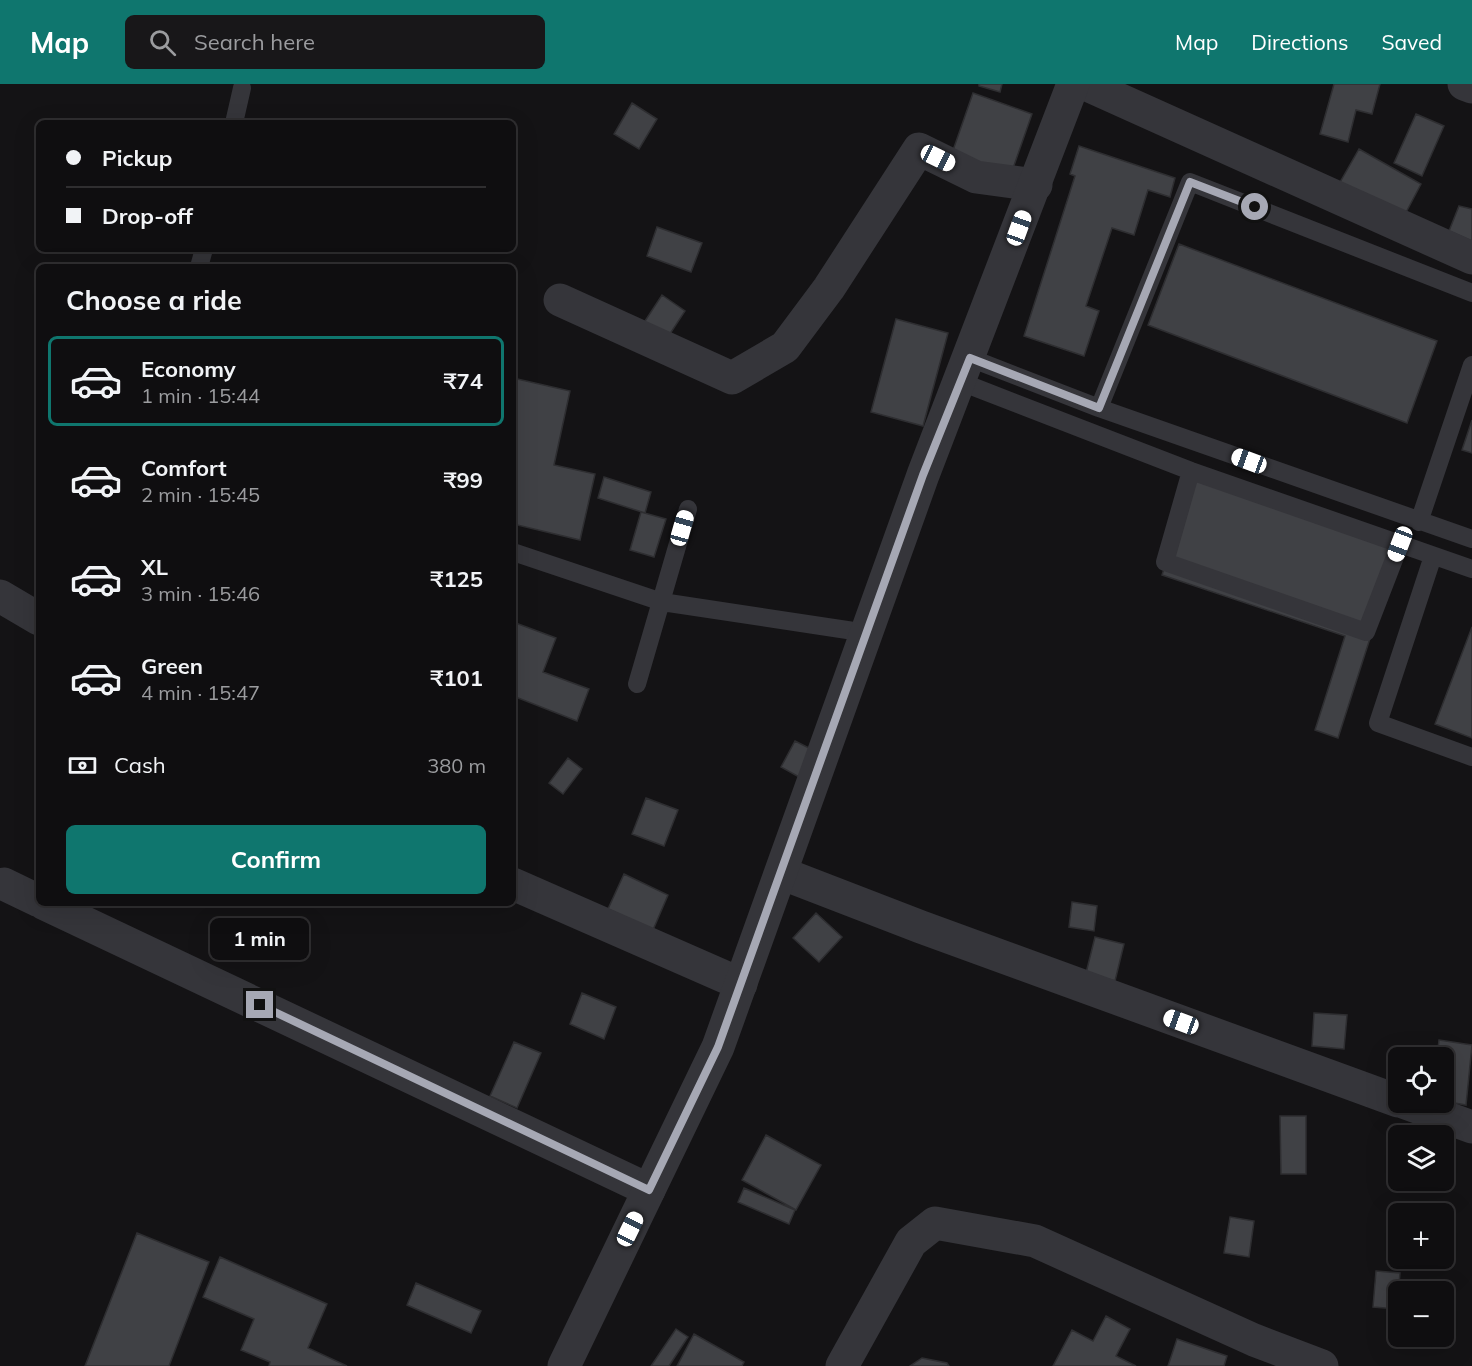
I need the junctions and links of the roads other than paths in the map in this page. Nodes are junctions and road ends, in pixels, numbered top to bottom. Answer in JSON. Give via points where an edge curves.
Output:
{"nodes":[{"id":1,"x":1073,"y":84,"type":"edge"},
{"id":2,"x":1085,"y":84,"type":"edge"},
{"id":3,"x":1464,"y":84,"type":"edge"},
{"id":4,"x":1472,"y":87,"type":"edge"},
{"id":5,"x":242,"y":88,"type":"dead end"},
{"id":6,"x":235,"y":120,"type":"edge"},
{"id":7,"x":1036,"y":185,"type":"junction"},
{"id":8,"x":1472,"y":258,"type":"edge"},
{"id":9,"x":1472,"y":293,"type":"edge"},
{"id":10,"x":560,"y":300,"type":"dead end"},
{"id":11,"x":1472,"y":365,"type":"edge"},
{"id":12,"x":965,"y":370,"type":"junction"},
{"id":13,"x":1099,"y":408,"type":"junction"},
{"id":14,"x":1191,"y":471,"type":"junction"},
{"id":15,"x":688,"y":509,"type":"dead end"},
{"id":16,"x":1419,"y":522,"type":"junction"},
{"id":17,"x":1472,"y":539,"type":"edge"},
{"id":18,"x":1400,"y":544,"type":"junction"},
{"id":19,"x":516,"y":553,"type":"edge"},
{"id":20,"x":1433,"y":556,"type":"junction"},
{"id":21,"x":1472,"y":569,"type":"edge"},
{"id":22,"x":0,"y":596,"type":"edge"},
{"id":23,"x":662,"y":602,"type":"junction"},
{"id":24,"x":36,"y":617,"type":"edge"},
{"id":25,"x":867,"y":633,"type":"junction"},
{"id":26,"x":637,"y":684,"type":"dead end"},
{"id":27,"x":1472,"y":757,"type":"edge"},
{"id":28,"x":781,"y":873,"type":"junction"},
{"id":29,"x":4,"y":884,"type":"dead end"},
{"id":30,"x":516,"y":885,"type":"edge"},
{"id":31,"x":36,"y":900,"type":"edge"},
{"id":32,"x":50,"y":906,"type":"edge"},
{"id":33,"x":741,"y":984,"type":"junction"},
{"id":34,"x":1388,"y":1097,"type":"edge"},
{"id":35,"x":1432,"y":1113,"type":"edge"},
{"id":36,"x":1472,"y":1128,"type":"edge"},
{"id":37,"x":649,"y":1190,"type":"junction"},
{"id":38,"x":564,"y":1366,"type":"edge"},
{"id":39,"x":842,"y":1366,"type":"edge"},
{"id":40,"x":1322,"y":1366,"type":"edge"}],
"edges":[{"from":1,"to":7,"type":"street"},
{"from":2,"to":8,"type":"street"},
{"from":3,"to":4,"type":"street"},
{"from":5,"to":6,"type":"lane"},
{"from":7,"to":10,"type":"street","via":[[976,177],[919,149],[829,288],[784,347],[732,378]]},
{"from":7,"to":12,"type":"street"},
{"from":9,"to":13,"type":"lane","via":[[1190,182]]},
{"from":11,"to":16,"type":"lane"},
{"from":12,"to":13,"type":"lane"},
{"from":12,"to":14,"type":"lane"},
{"from":12,"to":25,"type":"street"},
{"from":13,"to":16,"type":"lane"},
{"from":14,"to":18,"type":"lane"},
{"from":14,"to":18,"type":"lane","via":[[1165,562],[1310,613],[1366,632]]},
{"from":15,"to":23,"type":"lane"},
{"from":16,"to":17,"type":"lane"},
{"from":18,"to":20,"type":"lane"},
{"from":19,"to":23,"type":"lane"},
{"from":20,"to":21,"type":"lane"},
{"from":20,"to":27,"type":"lane","via":[[1378,723]]},
{"from":22,"to":24,"type":"street"},
{"from":23,"to":25,"type":"lane"},
{"from":23,"to":26,"type":"lane"},
{"from":25,"to":28,"type":"street"},
{"from":28,"to":33,"type":"street"},
{"from":28,"to":34,"type":"street"},
{"from":29,"to":31,"type":"street"},
{"from":30,"to":33,"type":"street"},
{"from":32,"to":37,"type":"street"},
{"from":33,"to":37,"type":"street","via":[[718,1047]]},
{"from":35,"to":36,"type":"street"},
{"from":37,"to":38,"type":"street"},
{"from":39,"to":40,"type":"street","via":[[911,1242],[935,1223],[1035,1241],[1254,1340]]}]}
